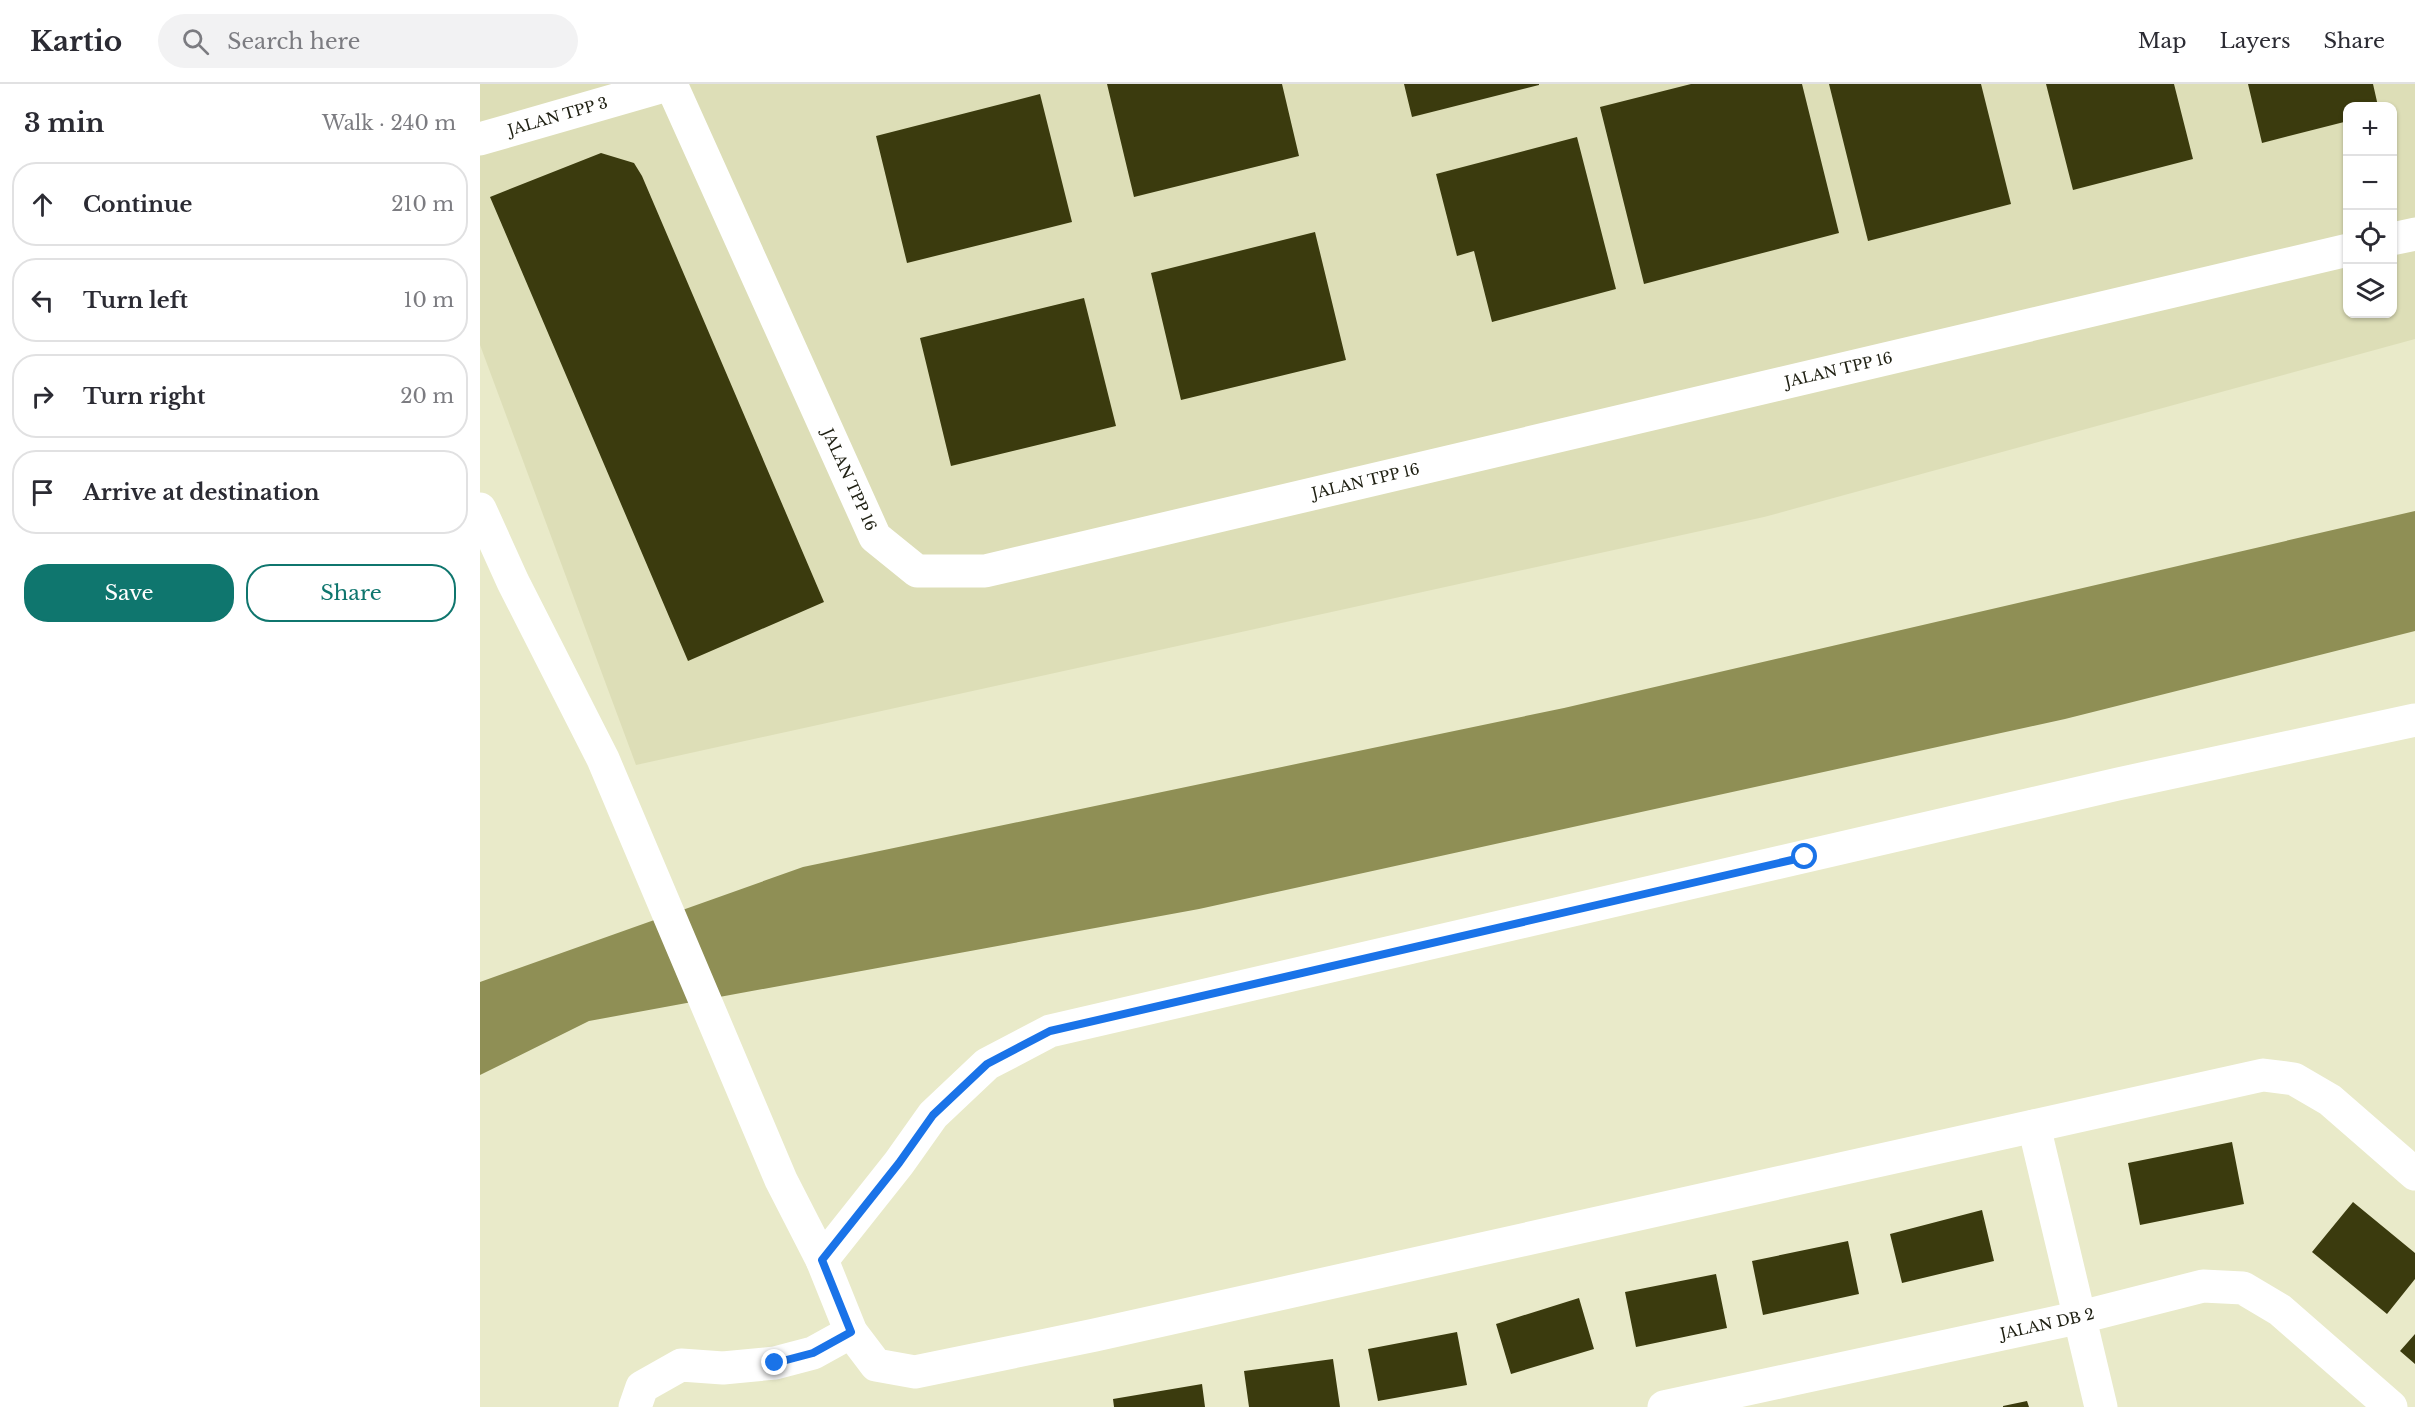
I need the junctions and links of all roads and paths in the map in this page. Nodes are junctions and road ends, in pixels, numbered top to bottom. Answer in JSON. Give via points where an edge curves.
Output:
{"nodes":[{"id":1,"x":671,"y":84,"type":"edge"},
{"id":2,"x":480,"y":139,"type":"edge"},
{"id":3,"x":2415,"y":234,"type":"edge"},
{"id":4,"x":2397,"y":238,"type":"edge"},
{"id":5,"x":2343,"y":251,"type":"edge"},
{"id":6,"x":481,"y":514,"type":"edge"},
{"id":7,"x":2415,"y":720,"type":"edge"},
{"id":8,"x":2034,"y":1126,"type":"junction"},
{"id":9,"x":2415,"y":1174,"type":"edge"},
{"id":10,"x":822,"y":1260,"type":"junction"},
{"id":11,"x":2081,"y":1317,"type":"junction"},
{"id":12,"x":851,"y":1332,"type":"junction"},
{"id":13,"x":635,"y":1407,"type":"edge"},
{"id":14,"x":1664,"y":1407,"type":"edge"},
{"id":15,"x":2101,"y":1407,"type":"edge"},
{"id":16,"x":2391,"y":1407,"type":"edge"}],
"edges":[{"from":1,"to":2,"type":"street","name":"JALAN TPP 3"},
{"from":1,"to":5,"type":"street","name":"JALAN TPP 16","via":[[875,537],[917,571],[985,571]]},
{"from":3,"to":4,"type":"street"},
{"from":6,"to":10,"type":"street","via":[[603,759],[782,1180]]},
{"from":7,"to":10,"type":"street","via":[[2118,784],[1050,1031],[987,1064],[933,1115]]},
{"from":8,"to":9,"type":"street","via":[[2263,1075],[2294,1079],[2330,1100]]},
{"from":8,"to":11,"type":"street"},
{"from":8,"to":12,"type":"street","via":[[1095,1335],[915,1371],[876,1365]]},
{"from":10,"to":12,"type":"street"},
{"from":11,"to":14,"type":"street","name":"JALAN DB 2"},
{"from":11,"to":15,"type":"street"},
{"from":11,"to":16,"type":"street","name":"JALAN DB 2","via":[[2203,1286],[2243,1288],[2280,1310]]},
{"from":12,"to":13,"type":"street","via":[[813,1353],[775,1363],[723,1368],[681,1365],[642,1387]]}]}
